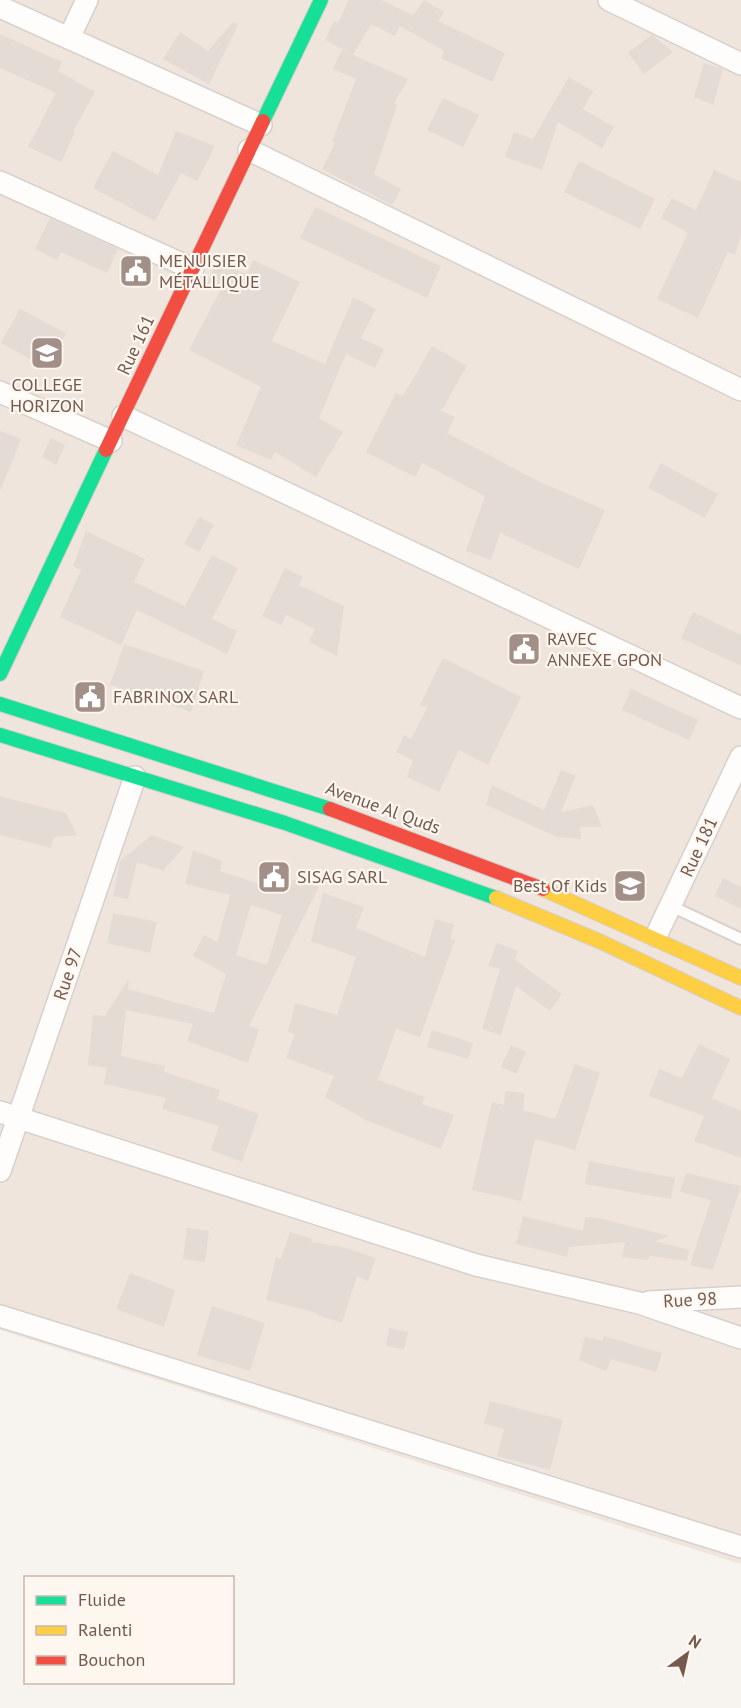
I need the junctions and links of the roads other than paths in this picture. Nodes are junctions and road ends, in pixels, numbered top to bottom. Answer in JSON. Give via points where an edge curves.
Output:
{"nodes":[{"id":1,"x":87,"y":0,"type":"edge"},
{"id":2,"x":321,"y":0,"type":"edge"},
{"id":3,"x":609,"y":0,"type":"edge"},
{"id":4,"x":0,"y":7,"type":"edge"},
{"id":5,"x":69,"y":38,"type":"junction"},
{"id":6,"x":741,"y":64,"type":"edge"},
{"id":7,"x":261,"y":125,"type":"junction"},
{"id":8,"x":249,"y":150,"type":"junction"},
{"id":9,"x":0,"y":182,"type":"edge"},
{"id":10,"x":193,"y":269,"type":"junction"},
{"id":11,"x":741,"y":390,"type":"edge"},
{"id":12,"x":0,"y":392,"type":"edge"},
{"id":13,"x":123,"y":416,"type":"junction"},
{"id":14,"x":111,"y":441,"type":"junction"},
{"id":15,"x":0,"y":674,"type":"edge"},
{"id":16,"x":0,"y":704,"type":"edge"},
{"id":17,"x":741,"y":708,"type":"edge"},
{"id":18,"x":0,"y":735,"type":"edge"},
{"id":19,"x":741,"y":757,"type":"edge"},
{"id":20,"x":135,"y":777,"type":"junction"},
{"id":21,"x":671,"y":906,"type":"junction"},
{"id":22,"x":656,"y":936,"type":"junction"},
{"id":23,"x":741,"y":939,"type":"edge"},
{"id":24,"x":741,"y":978,"type":"edge"},
{"id":25,"x":741,"y":1008,"type":"edge"},
{"id":26,"x":9,"y":1115,"type":"edge"},
{"id":27,"x":0,"y":1171,"type":"edge"},
{"id":28,"x":741,"y":1297,"type":"edge"},
{"id":29,"x":639,"y":1303,"type":"junction"},
{"id":30,"x":0,"y":1316,"type":"edge"},
{"id":31,"x":741,"y":1338,"type":"edge"},
{"id":32,"x":741,"y":1547,"type":"edge"}],
"edges":[{"from":1,"to":5,"type":"street"},
{"from":2,"to":7,"type":"main road","name":"Rue 161"},
{"from":3,"to":6,"type":"street"},
{"from":4,"to":5,"type":"street"},
{"from":5,"to":7,"type":"street"},
{"from":7,"to":8,"type":"main road","name":"Rue 161"},
{"from":8,"to":10,"type":"main road","name":"Rue 161"},
{"from":8,"to":11,"type":"street"},
{"from":9,"to":10,"type":"street"},
{"from":10,"to":13,"type":"main road","name":"Rue 161"},
{"from":12,"to":14,"type":"street"},
{"from":13,"to":14,"type":"main road","name":"Rue 161"},
{"from":13,"to":17,"type":"street"},
{"from":14,"to":15,"type":"main road","name":"Rue 161","via":[[13,637]]},
{"from":16,"to":22,"type":"main road","name":"Avenue Al Quds","via":[[325,807],[462,856]]},
{"from":18,"to":20,"type":"main road"},
{"from":19,"to":21,"type":"street","name":"Rue 181"},
{"from":20,"to":25,"type":"main road","via":[[455,881],[644,961]]},
{"from":20,"to":26,"type":"street","name":"Rue 97"},
{"from":21,"to":22,"type":"street","name":"Rue 181"},
{"from":21,"to":23,"type":"lane"},
{"from":22,"to":24,"type":"main road","name":"Avenue Al Quds"},
{"from":26,"to":27,"type":"street","name":"Rue 97"},
{"from":26,"to":29,"type":"street","via":[[476,1264]]},
{"from":28,"to":29,"type":"street","name":"Rue 98"},
{"from":29,"to":31,"type":"street"},
{"from":30,"to":32,"type":"street"}]}
